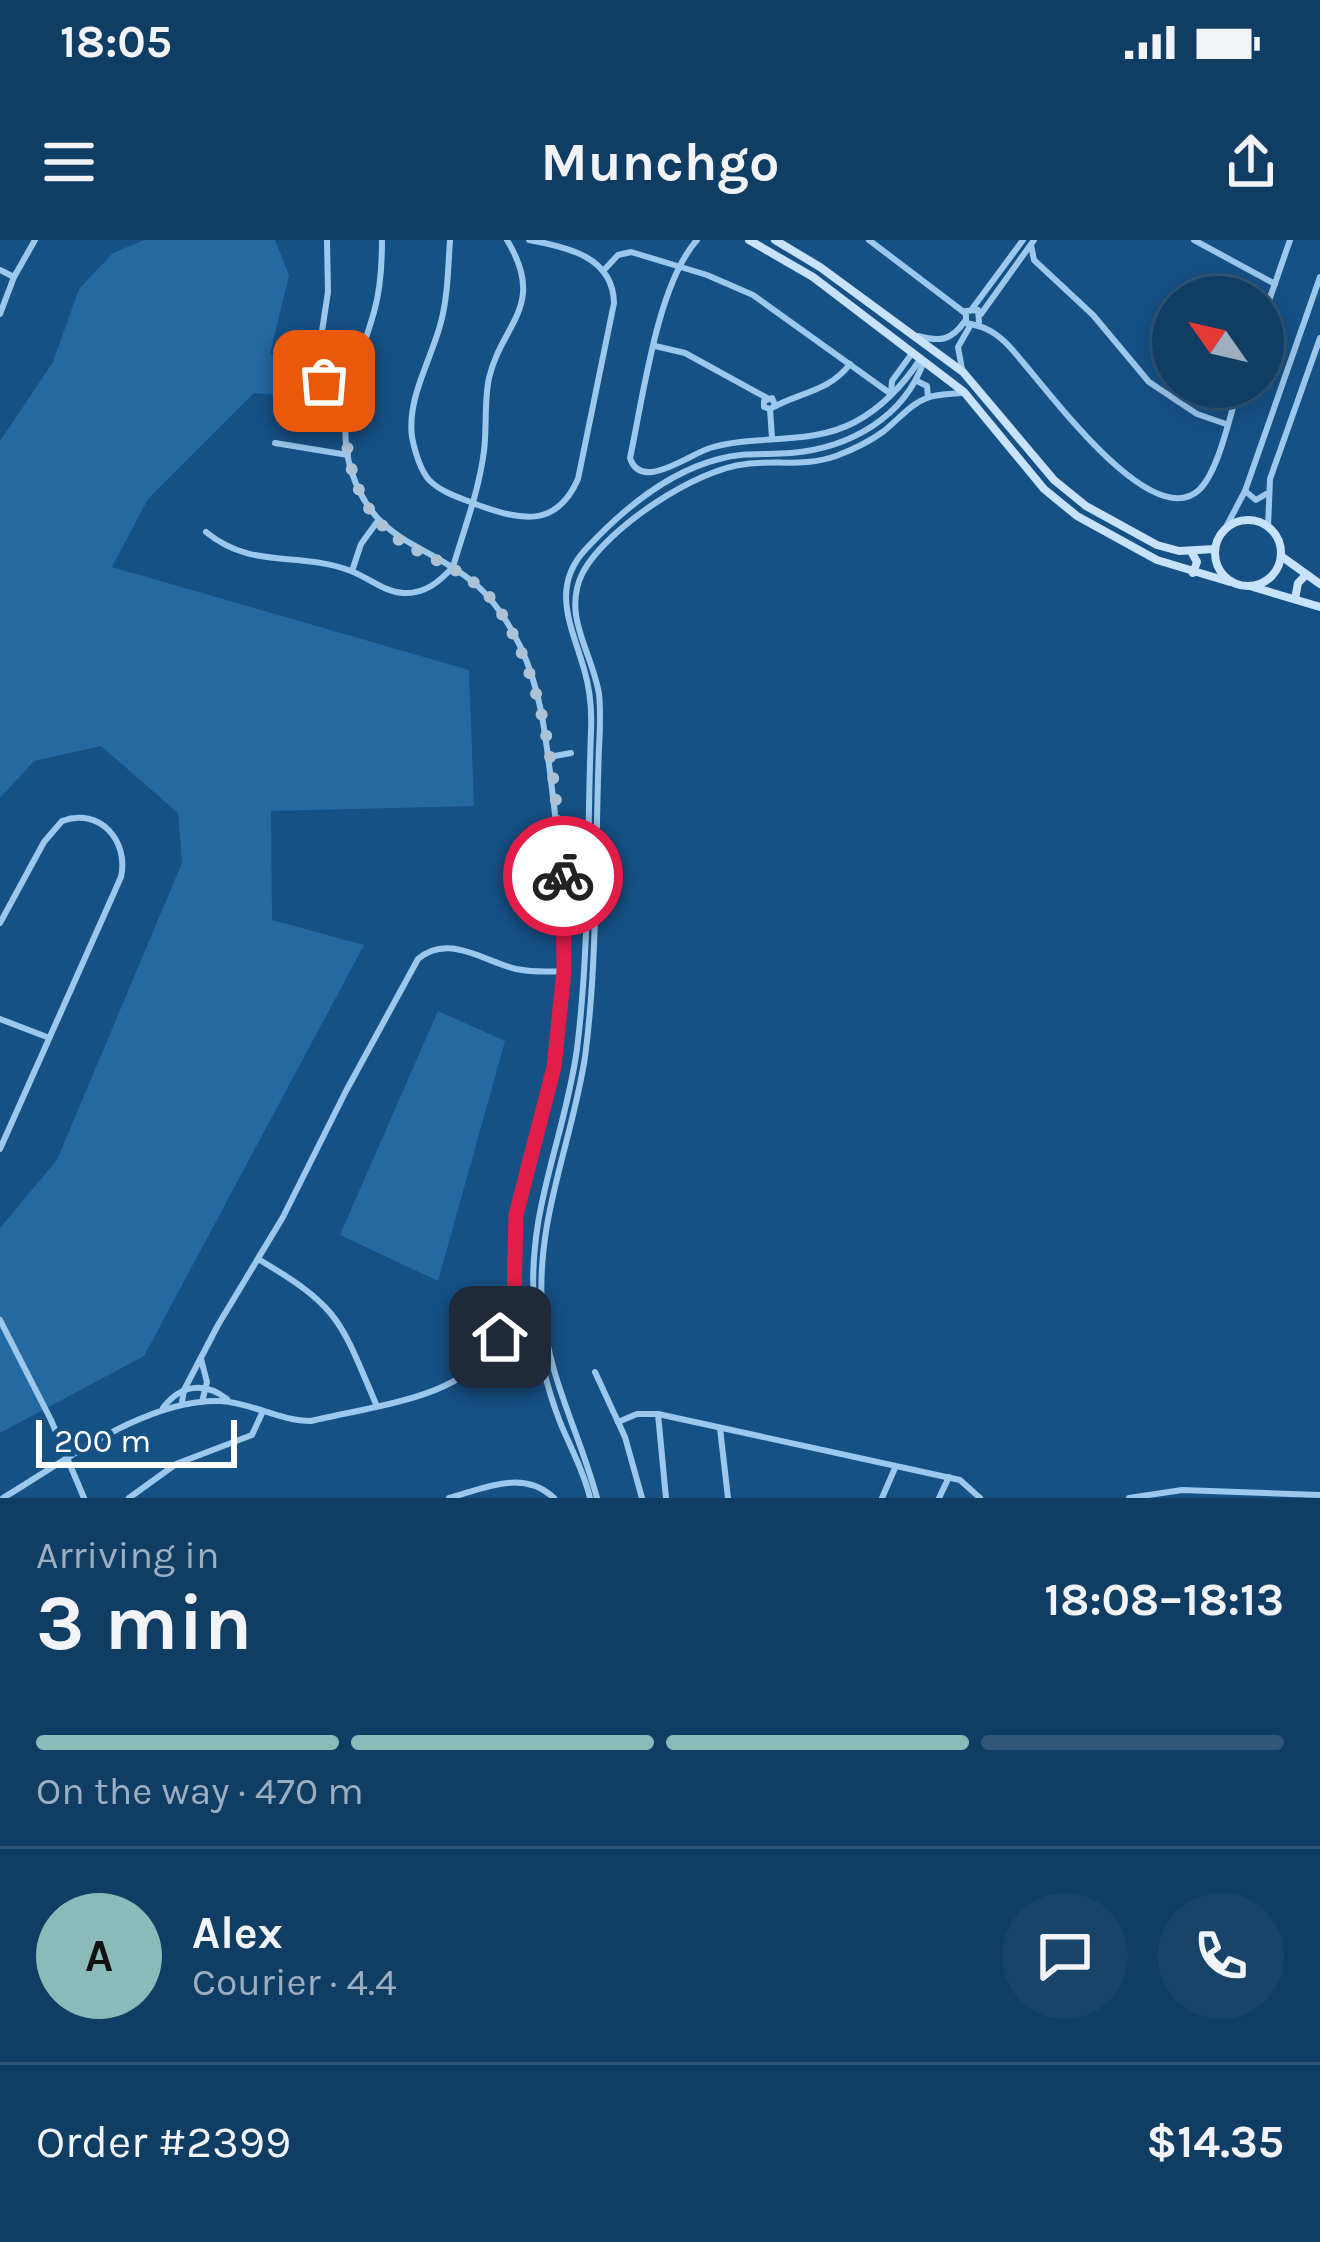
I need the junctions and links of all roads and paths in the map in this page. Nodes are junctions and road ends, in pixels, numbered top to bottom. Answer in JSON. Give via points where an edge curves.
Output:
{"nodes":[{"id":1,"x":35,"y":240,"type":"edge"},
{"id":2,"x":326,"y":240,"type":"edge"},
{"id":3,"x":382,"y":240,"type":"edge"},
{"id":4,"x":450,"y":240,"type":"edge"},
{"id":5,"x":507,"y":240,"type":"edge"},
{"id":6,"x":529,"y":240,"type":"edge"},
{"id":7,"x":686,"y":240,"type":"edge"},
{"id":8,"x":697,"y":240,"type":"edge"},
{"id":9,"x":749,"y":240,"type":"edge"},
{"id":10,"x":775,"y":240,"type":"edge"},
{"id":11,"x":869,"y":240,"type":"edge"},
{"id":12,"x":1010,"y":240,"type":"edge"},
{"id":13,"x":1194,"y":240,"type":"edge"},
{"id":14,"x":1291,"y":240,"type":"edge"},
{"id":15,"x":1028,"y":241,"type":"edge"},
{"id":16,"x":685,"y":254,"type":"junction"},
{"id":17,"x":1016,"y":257,"type":"junction"},
{"id":18,"x":1034,"y":260,"type":"junction"},
{"id":19,"x":679,"y":267,"type":"junction"},
{"id":20,"x":0,"y":270,"type":"edge"},
{"id":21,"x":604,"y":270,"type":"junction"},
{"id":22,"x":1260,"y":276,"type":"edge"},
{"id":23,"x":1278,"y":276,"type":"edge"},
{"id":24,"x":14,"y":277,"type":"junction"},
{"id":25,"x":1320,"y":277,"type":"edge"},
{"id":26,"x":0,"y":314,"type":"edge"},
{"id":27,"x":972,"y":317,"type":"junction"},
{"id":28,"x":914,"y":335,"type":"junction"},
{"id":29,"x":1320,"y":338,"type":"edge"},
{"id":30,"x":655,"y":346,"type":"junction"},
{"id":31,"x":919,"y":357,"type":"junction"},
{"id":32,"x":850,"y":364,"type":"junction"},
{"id":33,"x":963,"y":372,"type":"junction"},
{"id":34,"x":917,"y":381,"type":"junction"},
{"id":35,"x":349,"y":389,"type":"junction"},
{"id":36,"x":964,"y":392,"type":"junction"},
{"id":37,"x":891,"y":394,"type":"junction"},
{"id":38,"x":928,"y":397,"type":"junction"},
{"id":39,"x":769,"y":403,"type":"junction"},
{"id":40,"x":1232,"y":408,"type":"edge"},
{"id":41,"x":1226,"y":424,"type":"junction"},
{"id":42,"x":772,"y":438,"type":"junction"},
{"id":43,"x":274,"y":443,"type":"dead end"},
{"id":44,"x":348,"y":454,"type":"junction"},
{"id":45,"x":1245,"y":491,"type":"junction"},
{"id":46,"x":1268,"y":491,"type":"junction"},
{"id":47,"x":472,"y":502,"type":"junction"},
{"id":48,"x":378,"y":521,"type":"junction"},
{"id":49,"x":1268,"y":527,"type":"junction"},
{"id":50,"x":1226,"y":529,"type":"junction"},
{"id":51,"x":206,"y":532,"type":"dead end"},
{"id":52,"x":1215,"y":548,"type":"junction"},
{"id":53,"x":1191,"y":551,"type":"junction"},
{"id":54,"x":1281,"y":556,"type":"junction"},
{"id":55,"x":453,"y":568,"type":"junction"},
{"id":56,"x":352,"y":572,"type":"junction"},
{"id":57,"x":1192,"y":573,"type":"junction"},
{"id":58,"x":1306,"y":575,"type":"junction"},
{"id":59,"x":1230,"y":581,"type":"junction"},
{"id":60,"x":1320,"y":584,"type":"edge"},
{"id":61,"x":1252,"y":586,"type":"junction"},
{"id":62,"x":1294,"y":599,"type":"junction"},
{"id":63,"x":1320,"y":607,"type":"edge"},
{"id":64,"x":571,"y":753,"type":"dead end"},
{"id":65,"x":548,"y":757,"type":"junction"},
{"id":66,"x":0,"y":923,"type":"edge"},
{"id":67,"x":587,"y":941,"type":"junction"},
{"id":68,"x":564,"y":971,"type":"junction"},
{"id":69,"x":0,"y":1019,"type":"edge"},
{"id":70,"x":47,"y":1037,"type":"junction"},
{"id":71,"x":0,"y":1149,"type":"edge"},
{"id":72,"x":258,"y":1259,"type":"junction"},
{"id":73,"x":0,"y":1320,"type":"edge"},
{"id":74,"x":201,"y":1359,"type":"junction"},
{"id":75,"x":595,"y":1372,"type":"dead end"},
{"id":76,"x":207,"y":1388,"type":"junction"},
{"id":77,"x":184,"y":1390,"type":"junction"},
{"id":78,"x":202,"y":1402,"type":"junction"},
{"id":79,"x":229,"y":1402,"type":"junction"},
{"id":80,"x":182,"y":1404,"type":"junction"},
{"id":81,"x":376,"y":1405,"type":"junction"},
{"id":82,"x":163,"y":1408,"type":"junction"},
{"id":83,"x":263,"y":1412,"type":"junction"},
{"id":84,"x":658,"y":1414,"type":"junction"},
{"id":85,"x":617,"y":1422,"type":"junction"},
{"id":86,"x":721,"y":1428,"type":"junction"},
{"id":87,"x":68,"y":1459,"type":"junction"},
{"id":88,"x":895,"y":1467,"type":"junction"},
{"id":89,"x":949,"y":1478,"type":"junction"},
{"id":90,"x":1320,"y":1495,"type":"edge"},
{"id":91,"x":3,"y":1498,"type":"edge"},
{"id":92,"x":84,"y":1498,"type":"edge"},
{"id":93,"x":129,"y":1498,"type":"edge"},
{"id":94,"x":449,"y":1498,"type":"edge"},
{"id":95,"x":554,"y":1498,"type":"edge"},
{"id":96,"x":594,"y":1498,"type":"edge"},
{"id":97,"x":642,"y":1498,"type":"edge"},
{"id":98,"x":666,"y":1498,"type":"edge"},
{"id":99,"x":728,"y":1498,"type":"edge"},
{"id":100,"x":881,"y":1498,"type":"edge"},
{"id":101,"x":939,"y":1498,"type":"edge"},
{"id":102,"x":980,"y":1498,"type":"edge"},
{"id":103,"x":1129,"y":1498,"type":"edge"}],
"edges":[{"from":1,"to":24,"type":"street"},
{"from":2,"to":35,"type":"street","via":[[317,364],[324,381]]},
{"from":3,"to":35,"type":"street","via":[[376,308]]},
{"from":4,"to":47,"type":"street","via":[[447,293],[411,427],[430,482]]},
{"from":5,"to":47,"type":"street","via":[[522,297],[488,381]]},
{"from":6,"to":21,"type":"street","via":[[586,256]]},
{"from":7,"to":16,"type":"street"},
{"from":8,"to":16,"type":"street"},
{"from":9,"to":31,"type":"main road"},
{"from":10,"to":28,"type":"main road"},
{"from":11,"to":27,"type":"street"},
{"from":12,"to":15,"type":"street"},
{"from":12,"to":17,"type":"street"},
{"from":13,"to":22,"type":"street"},
{"from":14,"to":23,"type":"street"},
{"from":15,"to":17,"type":"street"},
{"from":15,"to":18,"type":"street"},
{"from":16,"to":19,"type":"street"},
{"from":17,"to":18,"type":"street"},
{"from":17,"to":27,"type":"street"},
{"from":18,"to":41,"type":"street","via":[[1149,382]]},
{"from":19,"to":21,"type":"street","via":[[631,252]]},
{"from":19,"to":30,"type":"street"},
{"from":19,"to":32,"type":"street","via":[[753,295]]},
{"from":20,"to":24,"type":"street"},
{"from":21,"to":47,"type":"street","via":[[614,303],[572,492],[554,511],[528,518]]},
{"from":24,"to":26,"type":"street"},
{"from":25,"to":45,"type":"street"},
{"from":27,"to":28,"type":"street","via":[[951,338]]},
{"from":27,"to":33,"type":"street","via":[[958,347]]},
{"from":27,"to":41,"type":"street","via":[[1003,340],[1099,452],[1168,496],[1200,489]]},
{"from":28,"to":33,"type":"main road"},
{"from":29,"to":46,"type":"street"},
{"from":30,"to":39,"type":"street","via":[[685,353]]},
{"from":30,"to":42,"type":"street","via":[[630,458],[637,470],[653,473],[736,440]]},
{"from":31,"to":34,"type":"street"},
{"from":31,"to":36,"type":"main road"},
{"from":31,"to":37,"type":"street","via":[[892,381]]},
{"from":32,"to":37,"type":"street"},
{"from":32,"to":39,"type":"street","via":[[821,390]]},
{"from":33,"to":53,"type":"main road","via":[[1085,506],[1157,545]]},
{"from":34,"to":38,"type":"street"},
{"from":34,"to":67,"type":"street","via":[[886,416],[847,441],[690,469],[642,499],[575,564],[566,611],[592,714]]},
{"from":35,"to":44,"type":"street"},
{"from":36,"to":38,"type":"street"},
{"from":36,"to":57,"type":"main road","via":[[1044,489],[1077,516]]},
{"from":37,"to":42,"type":"street","via":[[851,424]]},
{"from":38,"to":67,"type":"street","via":[[832,458],[748,463],[695,478],[648,508],[584,570],[576,623],[601,718]]},
{"from":39,"to":42,"type":"street"},
{"from":40,"to":41,"type":"street"},
{"from":43,"to":44,"type":"street"},
{"from":44,"to":48,"type":"street"},
{"from":45,"to":46,"type":"street","via":[[1256,500]]},
{"from":45,"to":50,"type":"street"},
{"from":46,"to":49,"type":"street"},
{"from":47,"to":55,"type":"street"},
{"from":48,"to":55,"type":"street"},
{"from":48,"to":56,"type":"street"},
{"from":49,"to":50,"type":"main road","via":[[1246,520]]},
{"from":49,"to":54,"type":"main road"},
{"from":50,"to":52,"type":"main road"},
{"from":51,"to":56,"type":"street","via":[[240,554]]},
{"from":52,"to":53,"type":"main road"},
{"from":52,"to":59,"type":"main road"},
{"from":53,"to":57,"type":"main road","via":[[1198,562]]},
{"from":54,"to":58,"type":"main road"},
{"from":54,"to":61,"type":"main road","via":[[1274,573]]},
{"from":55,"to":56,"type":"street","via":[[430,588],[401,593]]},
{"from":55,"to":65,"type":"street","via":[[497,605],[521,648]]},
{"from":57,"to":59,"type":"main road"},
{"from":58,"to":60,"type":"main road"},
{"from":58,"to":62,"type":"main road"},
{"from":59,"to":61,"type":"main road"},
{"from":61,"to":62,"type":"main road"},
{"from":62,"to":63,"type":"main road"},
{"from":64,"to":65,"type":"street"},
{"from":65,"to":68,"type":"street"},
{"from":66,"to":70,"type":"street","via":[[62,821],[88,818],[110,830],[121,877]]},
{"from":67,"to":96,"type":"street","via":[[577,1047],[539,1202],[533,1284],[550,1392]]},
{"from":68,"to":72,"type":"street","via":[[516,969],[452,947],[423,954]]},
{"from":68,"to":81,"type":"street","via":[[554,1067],[516,1215],[508,1320],[489,1353],[461,1378]]},
{"from":69,"to":70,"type":"street"},
{"from":70,"to":71,"type":"street"},
{"from":72,"to":74,"type":"street"},
{"from":72,"to":81,"type":"street","via":[[331,1310]]},
{"from":73,"to":87,"type":"street"},
{"from":74,"to":76,"type":"street"},
{"from":74,"to":77,"type":"street"},
{"from":75,"to":85,"type":"street"},
{"from":76,"to":77,"type":"street"},
{"from":76,"to":78,"type":"street"},
{"from":76,"to":79,"type":"street"},
{"from":77,"to":80,"type":"street"},
{"from":77,"to":82,"type":"street"},
{"from":78,"to":79,"type":"street"},
{"from":78,"to":80,"type":"street"},
{"from":79,"to":83,"type":"street"},
{"from":80,"to":82,"type":"street"},
{"from":81,"to":83,"type":"street","via":[[311,1420]]},
{"from":82,"to":87,"type":"street"},
{"from":83,"to":93,"type":"street","via":[[252,1435],[176,1463]]},
{"from":84,"to":85,"type":"street"},
{"from":84,"to":86,"type":"street"},
{"from":84,"to":98,"type":"street"},
{"from":85,"to":97,"type":"street"},
{"from":86,"to":88,"type":"street"},
{"from":86,"to":99,"type":"street"},
{"from":87,"to":91,"type":"street"},
{"from":87,"to":92,"type":"street"},
{"from":88,"to":89,"type":"street"},
{"from":88,"to":100,"type":"street"},
{"from":89,"to":101,"type":"street"},
{"from":89,"to":102,"type":"street"},
{"from":90,"to":103,"type":"street","via":[[1182,1490]]},
{"from":94,"to":95,"type":"street","via":[[518,1481]]}]}
